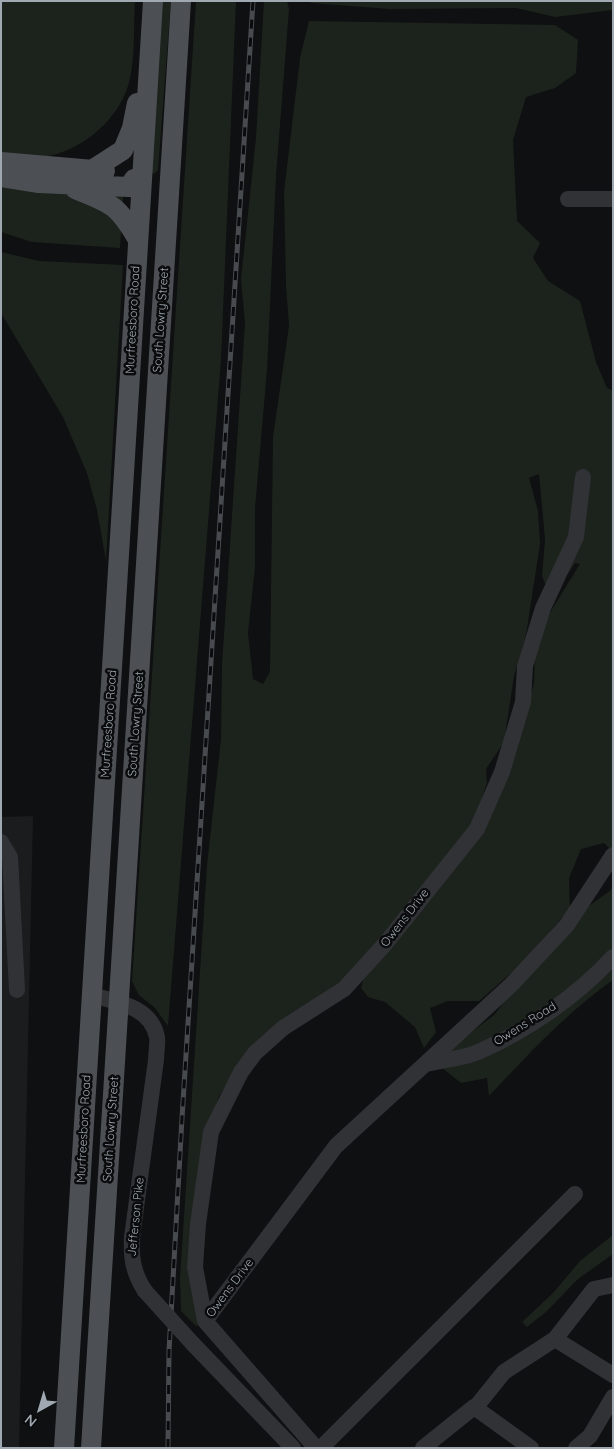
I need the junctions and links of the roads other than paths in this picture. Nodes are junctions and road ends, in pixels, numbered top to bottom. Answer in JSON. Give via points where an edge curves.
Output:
{"nodes":[{"id":1,"x":153,"y":1,"type":"edge"},
{"id":2,"x":181,"y":1,"type":"edge"},
{"id":3,"x":151,"y":32,"type":"junction"},
{"id":4,"x":1,"y":162,"type":"edge"},
{"id":5,"x":92,"y":170,"type":"junction"},
{"id":6,"x":1,"y":178,"type":"edge"},
{"id":7,"x":138,"y":180,"type":"junction"},
{"id":8,"x":170,"y":183,"type":"junction"},
{"id":9,"x":61,"y":184,"type":"junction"},
{"id":10,"x":568,"y":199,"type":"dead end"},
{"id":11,"x":613,"y":199,"type":"edge"},
{"id":12,"x":138,"y":240,"type":"junction"},
{"id":13,"x":583,"y":476,"type":"dead end"},
{"id":14,"x":1,"y":842,"type":"edge"},
{"id":15,"x":613,"y":855,"type":"edge"},
{"id":16,"x":613,"y":956,"type":"edge"},
{"id":17,"x":17,"y":990,"type":"dead end"},
{"id":18,"x":92,"y":995,"type":"junction"},
{"id":19,"x":118,"y":1003,"type":"junction"},
{"id":20,"x":423,"y":1064,"type":"junction"},
{"id":21,"x":575,"y":1194,"type":"dead end"},
{"id":22,"x":613,"y":1285,"type":"edge"},
{"id":23,"x":205,"y":1321,"type":"junction"},
{"id":24,"x":555,"y":1339,"type":"junction"},
{"id":25,"x":613,"y":1375,"type":"edge"},
{"id":26,"x":613,"y":1397,"type":"edge"},
{"id":27,"x":475,"y":1408,"type":"junction"},
{"id":28,"x":431,"y":1445,"type":"edge"},
{"id":29,"x":64,"y":1448,"type":"edge"},
{"id":30,"x":91,"y":1448,"type":"edge"},
{"id":31,"x":293,"y":1448,"type":"edge"},
{"id":32,"x":316,"y":1448,"type":"edge"},
{"id":33,"x":321,"y":1448,"type":"edge"},
{"id":34,"x":531,"y":1448,"type":"edge"},
{"id":35,"x":576,"y":1448,"type":"edge"}],
"edges":[{"from":1,"to":3,"type":"main road","name":"Murfreesboro Road"},
{"from":2,"to":8,"type":"main road","name":"South Lowry Street"},
{"from":3,"to":5,"type":"main road","via":[[143,53],[132,128],[123,150]]},
{"from":3,"to":7,"type":"main road","name":"Murfreesboro Road"},
{"from":4,"to":5,"type":"main road"},
{"from":5,"to":7,"type":"main road","via":[[131,174]]},
{"from":6,"to":9,"type":"main road"},
{"from":7,"to":8,"type":"main road"},
{"from":7,"to":9,"type":"main road","via":[[129,187]]},
{"from":7,"to":12,"type":"main road","name":"Murfreesboro Road"},
{"from":8,"to":19,"type":"main road","name":"South Lowry Street"},
{"from":9,"to":12,"type":"main road","via":[[110,203],[128,222]]},
{"from":10,"to":11,"type":"street"},
{"from":12,"to":18,"type":"main road","name":"Murfreesboro Road"},
{"from":13,"to":23,"type":"street","name":"Owens Drive","via":[[576,538],[543,608],[525,666],[523,702],[502,772],[477,829],[385,944],[344,989],[283,1028],[255,1053],[241,1072],[211,1132],[195,1267]]},
{"from":14,"to":17,"type":"street","via":[[10,857]]},
{"from":15,"to":20,"type":"street","name":"Owens Drive","via":[[567,925],[511,985]]},
{"from":16,"to":20,"type":"street","name":"Owens Road","via":[[591,980],[512,1034],[477,1053]]},
{"from":18,"to":19,"type":"street","name":"Jefferson Pike"},
{"from":18,"to":29,"type":"main road","name":"Murfreesboro Road"},
{"from":19,"to":30,"type":"main road","name":"South Lowry Street"},
{"from":19,"to":31,"type":"street","name":"Jefferson Pike","bridge":true,"via":[[139,1009],[157,1036],[132,1237],[131,1260],[136,1278],[193,1344]]},
{"from":20,"to":23,"type":"street","name":"Owens Drive","via":[[336,1146]]},
{"from":21,"to":33,"type":"street"},
{"from":22,"to":24,"type":"street","via":[[594,1289]]},
{"from":23,"to":32,"type":"street","name":"Owens Drive"},
{"from":24,"to":25,"type":"street"},
{"from":24,"to":27,"type":"street","via":[[504,1372]]},
{"from":26,"to":35,"type":"street","via":[[590,1436]]},
{"from":27,"to":28,"type":"street"},
{"from":27,"to":34,"type":"street"}]}
